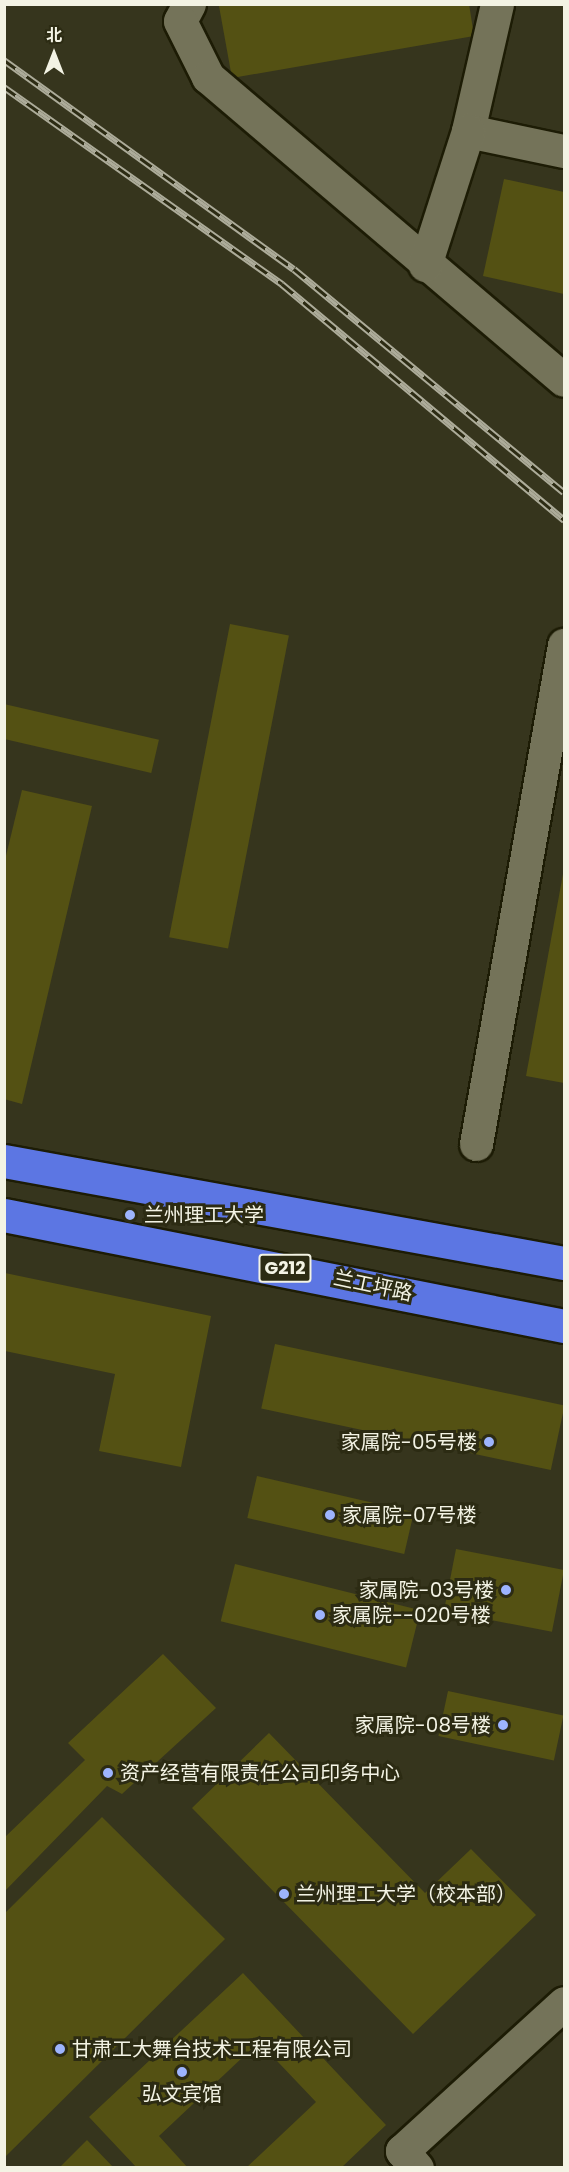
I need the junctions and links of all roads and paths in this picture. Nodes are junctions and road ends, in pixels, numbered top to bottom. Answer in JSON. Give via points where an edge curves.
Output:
{"nodes":[{"id":1,"x":189,"y":4,"type":"edge"},
{"id":2,"x":497,"y":4,"type":"edge"},
{"id":3,"x":468,"y":131,"type":"junction"},
{"id":4,"x":564,"y":151,"type":"edge"},
{"id":5,"x":425,"y":265,"type":"junction"},
{"id":6,"x":564,"y":380,"type":"edge"},
{"id":7,"x":564,"y":655,"type":"edge"},
{"id":8,"x":476,"y":1144,"type":"dead end"},
{"id":9,"x":4,"y":1161,"type":"edge"},
{"id":10,"x":4,"y":1215,"type":"edge"},
{"id":11,"x":564,"y":1263,"type":"edge"},
{"id":12,"x":564,"y":1326,"type":"edge"},
{"id":13,"x":564,"y":2003,"type":"edge"},
{"id":14,"x":417,"y":2168,"type":"edge"}],
"edges":[{"from":1,"to":5,"type":"street","via":[[180,21],[208,77]]},
{"from":2,"to":3,"type":"street"},
{"from":3,"to":4,"type":"street"},
{"from":3,"to":5,"type":"street"},
{"from":5,"to":6,"type":"street"},
{"from":7,"to":8,"type":"street"},
{"from":9,"to":11,"type":"highway"},
{"from":10,"to":12,"type":"highway","name":"兰工坪路","number":"G212"},
{"from":13,"to":14,"type":"street","via":[[402,2151]]}]}
